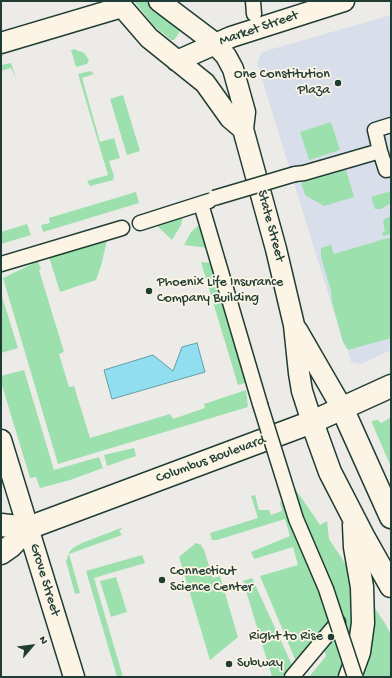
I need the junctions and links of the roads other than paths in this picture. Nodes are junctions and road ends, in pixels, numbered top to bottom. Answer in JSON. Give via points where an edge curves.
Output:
{"nodes":[{"id":1,"x":159,"y":1,"type":"edge"},
{"id":2,"x":344,"y":1,"type":"edge"},
{"id":3,"x":119,"y":4,"type":"edge"},
{"id":4,"x":1,"y":43,"type":"edge"},
{"id":5,"x":214,"y":44,"type":"junction"},
{"id":6,"x":177,"y":61,"type":"junction"},
{"id":7,"x":391,"y":125,"type":"edge"},
{"id":8,"x":242,"y":129,"type":"junction"},
{"id":9,"x":380,"y":150,"type":"junction"},
{"id":10,"x":391,"y":169,"type":"edge"},
{"id":11,"x":201,"y":204,"type":"junction"},
{"id":12,"x":140,"y":223,"type":"dead end"},
{"id":13,"x":122,"y":228,"type":"dead end"},
{"id":14,"x":1,"y":264,"type":"edge"},
{"id":15,"x":294,"y":325,"type":"junction"},
{"id":16,"x":391,"y":386,"type":"edge"},
{"id":17,"x":342,"y":408,"type":"junction"},
{"id":18,"x":312,"y":422,"type":"junction"},
{"id":19,"x":1,"y":440,"type":"edge"},
{"id":20,"x":384,"y":489,"type":"edge"},
{"id":21,"x":391,"y":516,"type":"edge"},
{"id":22,"x":354,"y":520,"type":"junction"},
{"id":23,"x":1,"y":525,"type":"edge"},
{"id":24,"x":28,"y":528,"type":"junction"},
{"id":25,"x":1,"y":553,"type":"edge"},
{"id":26,"x":391,"y":586,"type":"edge"},
{"id":27,"x":338,"y":622,"type":"junction"},
{"id":28,"x":74,"y":677,"type":"edge"},
{"id":29,"x":292,"y":677,"type":"edge"},
{"id":30,"x":350,"y":677,"type":"edge"},
{"id":31,"x":355,"y":677,"type":"edge"}],
"edges":[{"from":1,"to":5,"type":"main road","name":"State Street"},
{"from":2,"to":5,"type":"main road","name":"Market Street"},
{"from":3,"to":4,"type":"main road"},
{"from":3,"to":6,"type":"main road","name":"State Street","via":[[149,38]]},
{"from":5,"to":6,"type":"main road","name":"Market Street"},
{"from":5,"to":8,"type":"main road","name":"State Street","via":[[226,56],[233,70],[245,112]]},
{"from":6,"to":8,"type":"main road","name":"State Street","via":[[205,83],[230,118]]},
{"from":7,"to":9,"type":"street","via":[[375,130]]},
{"from":8,"to":15,"type":"main road","name":"State Street","via":[[276,249]]},
{"from":9,"to":10,"type":"street","via":[[386,170]]},
{"from":9,"to":11,"type":"street","bridge":true},
{"from":11,"to":12,"type":"street"},
{"from":11,"to":27,"type":"street","bridge":true,"via":[[296,519]]},
{"from":13,"to":14,"type":"street"},
{"from":15,"to":17,"type":"main road","name":"State Street"},
{"from":15,"to":18,"type":"main road","name":"State Street","via":[[302,391]]},
{"from":16,"to":17,"type":"main road","name":"Columbus Boulevard"},
{"from":17,"to":18,"type":"main road","name":"Columbus Boulevard"},
{"from":17,"to":20,"type":"main road"},
{"from":18,"to":22,"type":"main road","via":[[327,464]]},
{"from":18,"to":24,"type":"main road","name":"Columbus Boulevard"},
{"from":19,"to":24,"type":"main road","name":"Grove Street"},
{"from":20,"to":21,"type":"main road"},
{"from":22,"to":26,"type":"main road"},
{"from":22,"to":30,"type":"main road","via":[[363,623],[359,652]]},
{"from":23,"to":24,"type":"main road","name":"Columbus Boulevard"},
{"from":24,"to":25,"type":"main road","name":"Columbus Boulevard"},
{"from":24,"to":28,"type":"main road","name":"Grove Street"},
{"from":27,"to":29,"type":"street"},
{"from":27,"to":31,"type":"street","bridge":true}]}
